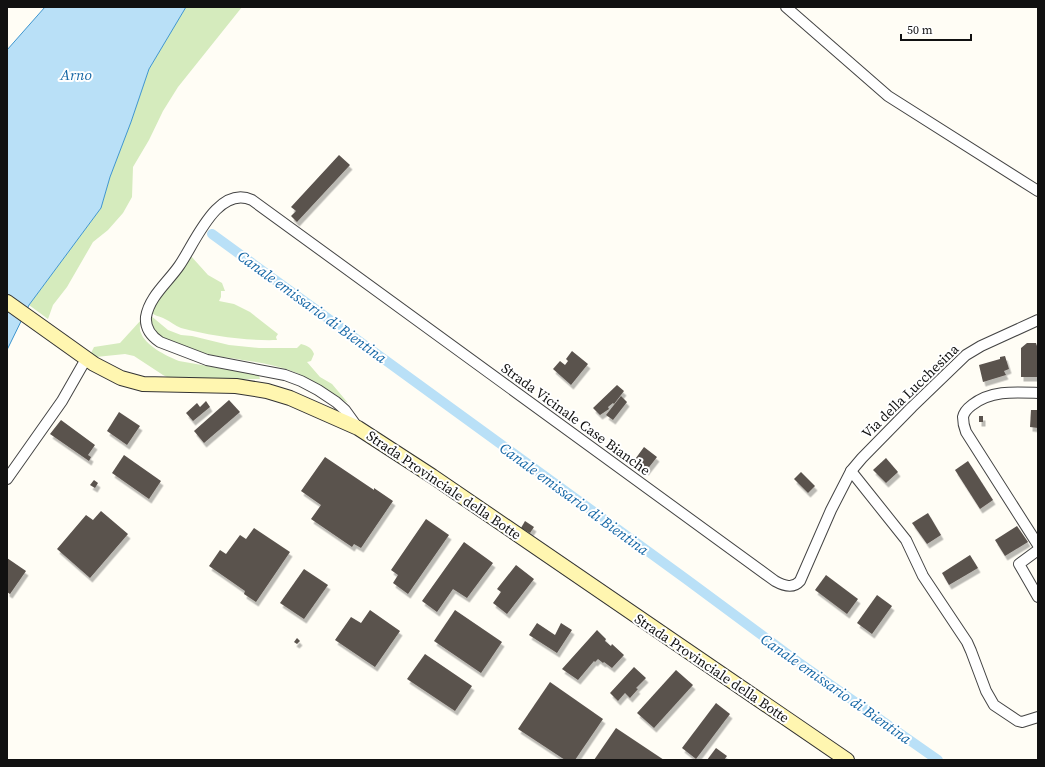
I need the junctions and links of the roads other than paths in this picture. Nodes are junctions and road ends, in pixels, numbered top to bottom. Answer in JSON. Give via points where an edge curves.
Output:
{"nodes":[{"id":1,"x":786,"y":7,"type":"edge"},
{"id":2,"x":1038,"y":191,"type":"edge"},
{"id":3,"x":7,"y":302,"type":"edge"},
{"id":4,"x":1038,"y":320,"type":"edge"},
{"id":5,"x":86,"y":359,"type":"junction"},
{"id":6,"x":1038,"y":393,"type":"edge"},
{"id":7,"x":358,"y":428,"type":"junction"},
{"id":8,"x":851,"y":470,"type":"junction"},
{"id":9,"x":7,"y":479,"type":"edge"},
{"id":10,"x":1038,"y":545,"type":"edge"},
{"id":11,"x":1038,"y":550,"type":"edge"},
{"id":12,"x":1038,"y":597,"type":"edge"},
{"id":13,"x":1038,"y":717,"type":"edge"},
{"id":14,"x":847,"y":760,"type":"edge"}],
"edges":[{"from":1,"to":2,"type":"street","via":[[888,96]]},
{"from":3,"to":5,"type":"main road","name":"Strada Provinciale della Botte"},
{"from":4,"to":8,"type":"street","name":"Via della Lucchesina","via":[[966,355]]},
{"from":5,"to":7,"type":"main road","name":"Strada Provinciale della Botte","via":[[114,376],[142,384],[236,386],[267,390]]},
{"from":5,"to":9,"type":"street","via":[[62,401]]},
{"from":6,"to":10,"type":"street","via":[[1004,393],[981,399],[964,413],[963,424]]},
{"from":7,"to":8,"type":"street","name":"Strada Vicinale Case Bianche","via":[[345,410],[318,390],[285,375],[207,360],[160,342],[148,329],[146,318],[150,305],[187,255],[206,222],[223,204],[237,198],[252,200],[781,584],[792,586],[800,581]]},
{"from":7,"to":14,"type":"main road","name":"Strada Provinciale della Botte"},
{"from":8,"to":13,"type":"street","via":[[906,540],[923,576],[967,642],[991,702],[1018,721]]},
{"from":11,"to":12,"type":"street","via":[[1019,564]]}]}
